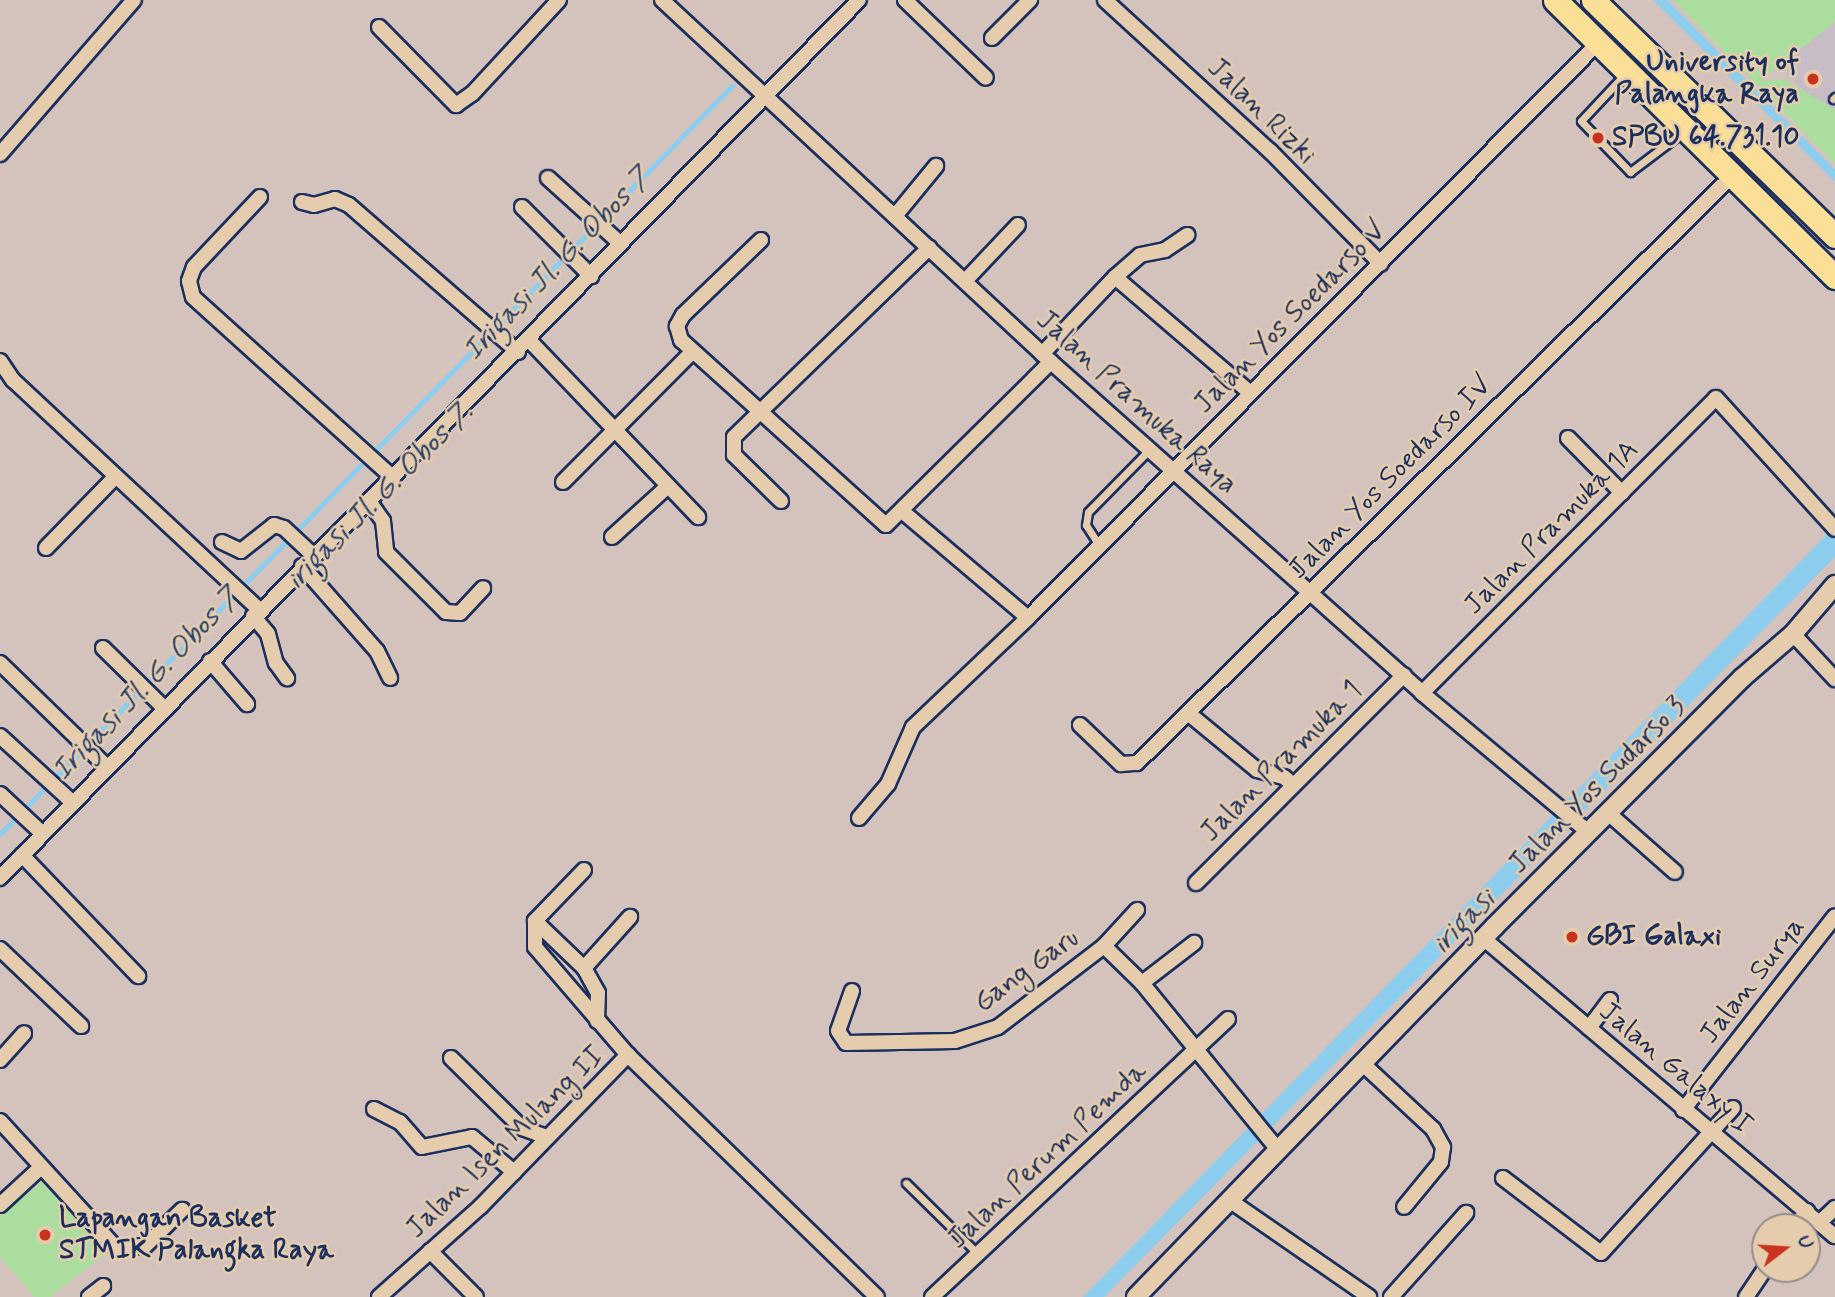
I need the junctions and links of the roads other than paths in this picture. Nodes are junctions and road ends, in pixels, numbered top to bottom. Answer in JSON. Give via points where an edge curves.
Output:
{"nodes":[{"id":1,"x":134,"y":0,"type":"edge"},
{"id":2,"x":558,"y":0,"type":"edge"},
{"id":3,"x":662,"y":0,"type":"edge"},
{"id":4,"x":859,"y":0,"type":"edge"},
{"id":5,"x":905,"y":0,"type":"edge"},
{"id":6,"x":1030,"y":0,"type":"edge"},
{"id":7,"x":1105,"y":0,"type":"edge"},
{"id":8,"x":1555,"y":0,"type":"edge"},
{"id":9,"x":1593,"y":0,"type":"edge"},
{"id":10,"x":379,"y":27,"type":"dead end"},
{"id":11,"x":992,"y":38,"type":"dead end"},
{"id":12,"x":1598,"y":43,"type":"junction"},
{"id":13,"x":1627,"y":71,"type":"junction"},
{"id":14,"x":986,"y":78,"type":"dead end"},
{"id":15,"x":768,"y":96,"type":"junction"},
{"id":16,"x":1686,"y":130,"type":"junction"},
{"id":17,"x":0,"y":154,"type":"edge"},
{"id":18,"x":936,"y":166,"type":"dead end"},
{"id":19,"x":1732,"y":176,"type":"junction"},
{"id":20,"x":548,"y":178,"type":"dead end"},
{"id":21,"x":260,"y":198,"type":"dead end"},
{"id":22,"x":302,"y":202,"type":"dead end"},
{"id":23,"x":523,"y":207,"type":"dead end"},
{"id":24,"x":895,"y":216,"type":"junction"},
{"id":25,"x":1819,"y":220,"type":"junction"},
{"id":26,"x":1018,"y":225,"type":"dead end"},
{"id":27,"x":1187,"y":235,"type":"dead end"},
{"id":28,"x":1835,"y":236,"type":"edge"},
{"id":29,"x":761,"y":240,"type":"dead end"},
{"id":30,"x":1798,"y":241,"type":"junction"},
{"id":31,"x":621,"y":244,"type":"junction"},
{"id":32,"x":929,"y":248,"type":"junction"},
{"id":33,"x":1381,"y":264,"type":"junction"},
{"id":34,"x":591,"y":276,"type":"junction"},
{"id":35,"x":1115,"y":277,"type":"junction"},
{"id":36,"x":1835,"y":277,"type":"edge"},
{"id":37,"x":965,"y":281,"type":"junction"},
{"id":38,"x":529,"y":340,"type":"junction"},
{"id":39,"x":517,"y":352,"type":"junction"},
{"id":40,"x":692,"y":352,"type":"junction"},
{"id":41,"x":1047,"y":358,"type":"junction"},
{"id":42,"x":0,"y":361,"type":"edge"},
{"id":43,"x":1249,"y":392,"type":"junction"},
{"id":44,"x":758,"y":413,"type":"junction"},
{"id":45,"x":616,"y":432,"type":"junction"},
{"id":46,"x":1568,"y":438,"type":"dead end"},
{"id":47,"x":1150,"y":449,"type":"junction"},
{"id":48,"x":1174,"y":470,"type":"junction"},
{"id":49,"x":116,"y":477,"type":"junction"},
{"id":50,"x":393,"y":478,"type":"junction"},
{"id":51,"x":563,"y":482,"type":"dead end"},
{"id":52,"x":668,"y":486,"type":"junction"},
{"id":53,"x":1622,"y":493,"type":"junction"},
{"id":54,"x":369,"y":501,"type":"junction"},
{"id":55,"x":781,"y":501,"type":"dead end"},
{"id":56,"x":902,"y":511,"type":"junction"},
{"id":57,"x":698,"y":517,"type":"dead end"},
{"id":58,"x":1834,"y":528,"type":"edge"},
{"id":59,"x":612,"y":537,"type":"dead end"},
{"id":60,"x":222,"y":542,"type":"dead end"},
{"id":61,"x":1099,"y":545,"type":"junction"},
{"id":62,"x":46,"y":548,"type":"dead end"},
{"id":63,"x":313,"y":555,"type":"junction"},
{"id":64,"x":302,"y":566,"type":"junction"},
{"id":65,"x":1835,"y":585,"type":"edge"},
{"id":66,"x":483,"y":588,"type":"dead end"},
{"id":67,"x":1310,"y":592,"type":"junction"},
{"id":68,"x":256,"y":613,"type":"junction"},
{"id":69,"x":1028,"y":618,"type":"junction"},
{"id":70,"x":1793,"y":634,"type":"junction"},
{"id":71,"x":103,"y":648,"type":"dead end"},
{"id":72,"x":210,"y":661,"type":"junction"},
{"id":73,"x":0,"y":663,"type":"edge"},
{"id":74,"x":1404,"y":675,"type":"junction"},
{"id":75,"x":287,"y":678,"type":"dead end"},
{"id":76,"x":390,"y":678,"type":"dead end"},
{"id":77,"x":1835,"y":679,"type":"edge"},
{"id":78,"x":1422,"y":693,"type":"junction"},
{"id":79,"x":247,"y":704,"type":"dead end"},
{"id":80,"x":164,"y":708,"type":"junction"},
{"id":81,"x":1188,"y":713,"type":"junction"},
{"id":82,"x":1080,"y":725,"type":"dead end"},
{"id":83,"x":0,"y":736,"type":"edge"},
{"id":84,"x":107,"y":767,"type":"junction"},
{"id":85,"x":1293,"y":785,"type":"junction"},
{"id":86,"x":0,"y":794,"type":"edge"},
{"id":87,"x":72,"y":802,"type":"junction"},
{"id":88,"x":1608,"y":813,"type":"junction"},
{"id":89,"x":859,"y":818,"type":"dead end"},
{"id":90,"x":1586,"y":831,"type":"junction"},
{"id":91,"x":42,"y":833,"type":"junction"},
{"id":92,"x":22,"y":855,"type":"junction"},
{"id":93,"x":584,"y":870,"type":"dead end"},
{"id":94,"x":1675,"y":872,"type":"dead end"},
{"id":95,"x":0,"y":878,"type":"edge"},
{"id":96,"x":1196,"y":883,"type":"dead end"},
{"id":97,"x":1137,"y":910,"type":"dead end"},
{"id":98,"x":1835,"y":916,"type":"edge"},
{"id":99,"x":630,"y":917,"type":"dead end"},
{"id":100,"x":535,"y":921,"type":"junction"},
{"id":101,"x":1489,"y":932,"type":"junction"},
{"id":102,"x":1194,"y":943,"type":"dead end"},
{"id":103,"x":1104,"y":946,"type":"junction"},
{"id":104,"x":0,"y":949,"type":"edge"},
{"id":105,"x":584,"y":968,"type":"junction"},
{"id":106,"x":138,"y":976,"type":"dead end"},
{"id":107,"x":1142,"y":984,"type":"junction"},
{"id":108,"x":852,"y":991,"type":"dead end"},
{"id":109,"x":1610,"y":1000,"type":"dead end"},
{"id":110,"x":1228,"y":1019,"type":"dead end"},
{"id":111,"x":597,"y":1021,"type":"junction"},
{"id":112,"x":1595,"y":1021,"type":"junction"},
{"id":113,"x":81,"y":1026,"type":"dead end"},
{"id":114,"x":24,"y":1033,"type":"dead end"},
{"id":115,"x":1197,"y":1050,"type":"junction"},
{"id":116,"x":628,"y":1055,"type":"junction"},
{"id":117,"x":451,"y":1058,"type":"dead end"},
{"id":118,"x":0,"y":1060,"type":"edge"},
{"id":119,"x":1363,"y":1064,"type":"junction"},
{"id":120,"x":1688,"y":1103,"type":"junction"},
{"id":121,"x":374,"y":1109,"type":"dead end"},
{"id":122,"x":0,"y":1121,"type":"edge"},
{"id":123,"x":1723,"y":1122,"type":"junction"},
{"id":124,"x":547,"y":1137,"type":"junction"},
{"id":125,"x":1274,"y":1145,"type":"junction"},
{"id":126,"x":40,"y":1168,"type":"junction"},
{"id":127,"x":514,"y":1172,"type":"junction"},
{"id":128,"x":1503,"y":1178,"type":"dead end"},
{"id":129,"x":906,"y":1183,"type":"dead end"},
{"id":130,"x":1232,"y":1202,"type":"junction"},
{"id":131,"x":0,"y":1205,"type":"edge"},
{"id":132,"x":1404,"y":1207,"type":"dead end"},
{"id":133,"x":182,"y":1210,"type":"dead end"},
{"id":134,"x":1807,"y":1210,"type":"junction"},
{"id":135,"x":1466,"y":1213,"type":"dead end"},
{"id":136,"x":1805,"y":1213,"type":"edge"},
{"id":137,"x":1828,"y":1214,"type":"edge"},
{"id":138,"x":1835,"y":1236,"type":"edge"},
{"id":139,"x":430,"y":1251,"type":"junction"},
{"id":140,"x":979,"y":1254,"type":"junction"},
{"id":141,"x":103,"y":1286,"type":"dead end"},
{"id":142,"x":89,"y":1297,"type":"edge"},
{"id":143,"x":379,"y":1297,"type":"edge"},
{"id":144,"x":476,"y":1297,"type":"edge"},
{"id":145,"x":877,"y":1297,"type":"edge"},
{"id":146,"x":932,"y":1297,"type":"edge"},
{"id":147,"x":1136,"y":1297,"type":"edge"},
{"id":148,"x":1369,"y":1297,"type":"edge"},
{"id":149,"x":1391,"y":1297,"type":"edge"}],
"edges":[{"from":1,"to":17,"type":"street"},
{"from":2,"to":10,"type":"street","via":[[472,94],[456,105]]},
{"from":3,"to":15,"type":"street","name":"Jalan Pramuka Raya"},
{"from":4,"to":15,"type":"street"},
{"from":5,"to":14,"type":"street"},
{"from":6,"to":11,"type":"street"},
{"from":7,"to":33,"type":"street","name":"Jalan Rizki","via":[[1270,151]]},
{"from":8,"to":12,"type":"main road"},
{"from":9,"to":25,"type":"main road"},
{"from":12,"to":13,"type":"main road"},
{"from":12,"to":33,"type":"street","name":"Jalan Yos Soedarso V"},
{"from":13,"to":16,"type":"main road"},
{"from":13,"to":16,"type":"lane","via":[[1581,121],[1630,172]]},
{"from":15,"to":24,"type":"street","name":"Jalan Pramuka Raya"},
{"from":15,"to":31,"type":"street"},
{"from":16,"to":19,"type":"main road"},
{"from":18,"to":24,"type":"street"},
{"from":19,"to":30,"type":"main road"},
{"from":19,"to":67,"type":"street","name":"Jalan Yos Soedarso IV"},
{"from":20,"to":31,"type":"street"},
{"from":21,"to":50,"type":"street","via":[[194,267],[189,281],[193,297]]},
{"from":22,"to":39,"type":"street","via":[[314,205],[335,199],[349,205]]},
{"from":23,"to":34,"type":"street"},
{"from":24,"to":32,"type":"street","name":"Jalan Pramuka Raya"},
{"from":25,"to":28,"type":"main road"},
{"from":25,"to":30,"type":"main road"},
{"from":26,"to":37,"type":"street"},
{"from":27,"to":35,"type":"street","via":[[1170,247],[1140,256]]},
{"from":29,"to":40,"type":"street","via":[[679,320],[678,334]]},
{"from":30,"to":36,"type":"main road"},
{"from":31,"to":34,"type":"street"},
{"from":32,"to":37,"type":"street","name":"Jalan Pramuka Raya"},
{"from":32,"to":44,"type":"street"},
{"from":33,"to":43,"type":"street","name":"Jalan Yos Soedarso V"},
{"from":34,"to":38,"type":"street"},
{"from":35,"to":41,"type":"street"},
{"from":35,"to":43,"type":"street"},
{"from":37,"to":41,"type":"street","name":"Jalan Pramuka Raya"},
{"from":38,"to":39,"type":"street"},
{"from":38,"to":45,"type":"street"},
{"from":39,"to":50,"type":"street"},
{"from":40,"to":44,"type":"street"},
{"from":40,"to":45,"type":"street"},
{"from":41,"to":47,"type":"street","name":"Jalan Pramuka Raya"},
{"from":41,"to":56,"type":"street"},
{"from":42,"to":49,"type":"street","via":[[13,380]]},
{"from":43,"to":48,"type":"street","name":"Jalan Yos Soedarso V"},
{"from":44,"to":55,"type":"street","via":[[734,437],[733,449],[739,461]]},
{"from":44,"to":56,"type":"street","via":[[886,526]]},
{"from":45,"to":51,"type":"street"},
{"from":45,"to":52,"type":"street"},
{"from":46,"to":53,"type":"street"},
{"from":47,"to":48,"type":"street","name":"Jalan Pramuka Raya"},
{"from":47,"to":61,"type":"lane","via":[[1088,512],[1088,532]]},
{"from":48,"to":61,"type":"street","name":"Jalan Yos Soedarso V"},
{"from":48,"to":67,"type":"street","name":"Jalan Pramuka Raya"},
{"from":49,"to":62,"type":"street"},
{"from":49,"to":68,"type":"street"},
{"from":50,"to":54,"type":"street"},
{"from":52,"to":57,"type":"street"},
{"from":52,"to":59,"type":"street"},
{"from":53,"to":58,"type":"street","name":"Jalan Pramuka 1A","via":[[1716,398]]},
{"from":53,"to":78,"type":"street","name":"Jalan Pramuka 1A"},
{"from":54,"to":63,"type":"street"},
{"from":54,"to":66,"type":"street","via":[[383,521],[386,552],[446,612],[460,614]]},
{"from":56,"to":69,"type":"street"},
{"from":60,"to":63,"type":"street","via":[[241,551],[274,525],[284,528]]},
{"from":61,"to":69,"type":"street","name":"Jalan Yos Soedarso V"},
{"from":63,"to":64,"type":"street"},
{"from":64,"to":68,"type":"street"},
{"from":64,"to":76,"type":"street","via":[[377,651]]},
{"from":65,"to":70,"type":"street","name":"Jalan Yos Sudarso 3"},
{"from":67,"to":74,"type":"street","name":"Jalan Pramuka Raya"},
{"from":67,"to":81,"type":"street","name":"Jalan Yos Soedarso IV"},
{"from":68,"to":72,"type":"street"},
{"from":68,"to":75,"type":"street"},
{"from":69,"to":89,"type":"street","name":"Jalan Yos Soedarso V","via":[[913,727],[888,784]]},
{"from":70,"to":77,"type":"street"},
{"from":70,"to":88,"type":"street","name":"Jalan Yos Sudarso 3"},
{"from":71,"to":80,"type":"street"},
{"from":72,"to":79,"type":"street"},
{"from":72,"to":80,"type":"street"},
{"from":73,"to":84,"type":"street"},
{"from":74,"to":78,"type":"street","name":"Jalan Pramuka Raya"},
{"from":74,"to":85,"type":"street","name":"Jalan Pramuka 1"},
{"from":78,"to":90,"type":"street","name":"Jalan Pramuka Raya"},
{"from":80,"to":84,"type":"street"},
{"from":81,"to":82,"type":"street","name":"Jalan Yos Soedarso IV","via":[[1133,765],[1121,764]]},
{"from":81,"to":85,"type":"street","via":[[1257,770],[1284,777]]},
{"from":83,"to":87,"type":"street"},
{"from":84,"to":87,"type":"street"},
{"from":85,"to":96,"type":"street","name":"Jalan Pramuka 1"},
{"from":86,"to":91,"type":"street"},
{"from":87,"to":91,"type":"street"},
{"from":88,"to":90,"type":"street","name":"Jalan Yos Sudarso 3"},
{"from":88,"to":94,"type":"street"},
{"from":90,"to":101,"type":"street","name":"Jalan Yos Sudarso 3"},
{"from":91,"to":92,"type":"street"},
{"from":92,"to":95,"type":"street"},
{"from":92,"to":106,"type":"street"},
{"from":93,"to":100,"type":"street"},
{"from":97,"to":103,"type":"street"},
{"from":98,"to":120,"type":"street","name":"Jalan Surya"},
{"from":99,"to":105,"type":"street"},
{"from":100,"to":105,"type":"street"},
{"from":100,"to":111,"type":"street","via":[[532,932],[538,955]]},
{"from":101,"to":112,"type":"street","name":"Jalan Galaxy I"},
{"from":101,"to":119,"type":"street","name":"Jalan Yos Sudarso 3"},
{"from":102,"to":107,"type":"street"},
{"from":103,"to":107,"type":"street","name":"Gang Garu"},
{"from":103,"to":108,"type":"street","name":"Gang Garu","via":[[998,1027],[955,1041],[846,1043],[838,1031]]},
{"from":104,"to":113,"type":"street"},
{"from":105,"to":111,"type":"street","via":[[598,993]]},
{"from":107,"to":115,"type":"street","name":"Gang Garu"},
{"from":109,"to":112,"type":"street"},
{"from":110,"to":115,"type":"street","name":"Jalan Perum Pemda"},
{"from":111,"to":116,"type":"street"},
{"from":112,"to":120,"type":"street","name":"Jalan Galaxy I"},
{"from":114,"to":118,"type":"street"},
{"from":115,"to":125,"type":"street","name":"Gang Garu"},
{"from":115,"to":140,"type":"street","name":"Jalan Perum Pemda"},
{"from":116,"to":124,"type":"street","name":"Jalan Isen Mulang II"},
{"from":116,"to":145,"type":"street","name":"Jalan Isen Mulang II"},
{"from":117,"to":124,"type":"street","via":[[522,1128]]},
{"from":119,"to":125,"type":"street","name":"Jalan Yos Sudarso 3"},
{"from":119,"to":132,"type":"street","via":[[1433,1129],[1443,1147],[1441,1162]]},
{"from":120,"to":123,"type":"street","name":"Jalan Galaxy I"},
{"from":121,"to":127,"type":"street","via":[[400,1122],[422,1147],[472,1137]]},
{"from":122,"to":126,"type":"street"},
{"from":123,"to":128,"type":"street","via":[[1601,1253]]},
{"from":123,"to":134,"type":"street","name":"Jalan Galaxy I"},
{"from":124,"to":127,"type":"street","name":"Jalan Isen Mulang II"},
{"from":125,"to":130,"type":"street","name":"Jalan Yos Sudarso 3"},
{"from":126,"to":131,"type":"street"},
{"from":126,"to":133,"type":"street","via":[[120,1250],[145,1246]]},
{"from":127,"to":139,"type":"street","name":"Jalan Isen Mulang II"},
{"from":129,"to":140,"type":"lane"},
{"from":130,"to":147,"type":"street","name":"Jalan Yos Sudarso 3"},
{"from":130,"to":148,"type":"street"},
{"from":134,"to":136,"type":"street"},
{"from":134,"to":137,"type":"street","name":"Jalan Galaxy I"},
{"from":135,"to":149,"type":"street"},
{"from":137,"to":138,"type":"street","name":"Jalan Galaxy I"},
{"from":139,"to":143,"type":"street","name":"Jalan Isen Mulang II"},
{"from":139,"to":144,"type":"street"},
{"from":140,"to":146,"type":"street","name":"Jalan Perum Pemda"},
{"from":141,"to":142,"type":"street"}]}
